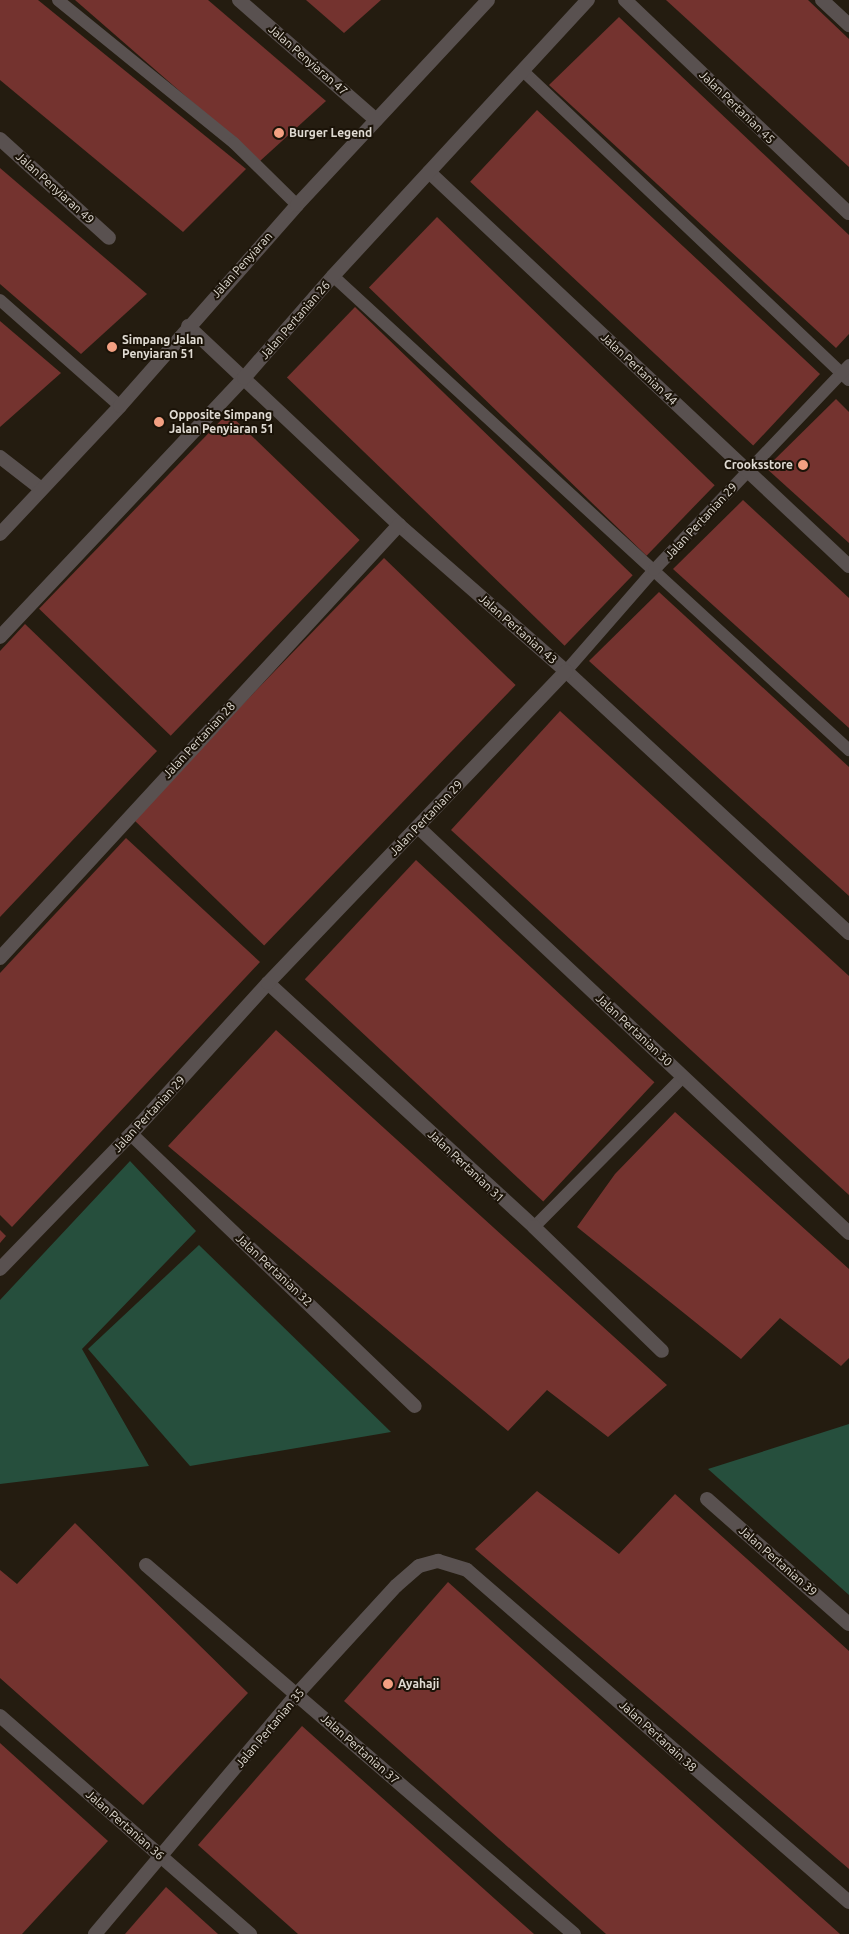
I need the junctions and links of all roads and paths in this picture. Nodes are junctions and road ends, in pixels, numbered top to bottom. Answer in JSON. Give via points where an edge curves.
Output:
{"nodes":[{"id":1,"x":58,"y":0,"type":"edge"},
{"id":2,"x":240,"y":0,"type":"edge"},
{"id":3,"x":488,"y":0,"type":"edge"},
{"id":4,"x":588,"y":0,"type":"edge"},
{"id":5,"x":625,"y":0,"type":"edge"},
{"id":6,"x":822,"y":0,"type":"edge"},
{"id":7,"x":849,"y":25,"type":"edge"},
{"id":8,"x":523,"y":71,"type":"junction"},
{"id":9,"x":376,"y":120,"type":"junction"},
{"id":10,"x":0,"y":138,"type":"edge"},
{"id":11,"x":429,"y":172,"type":"junction"},
{"id":12,"x":296,"y":205,"type":"junction"},
{"id":13,"x":849,"y":214,"type":"edge"},
{"id":14,"x":110,"y":238,"type":"dead end"},
{"id":15,"x":333,"y":276,"type":"junction"},
{"id":16,"x":0,"y":300,"type":"edge"},
{"id":17,"x":188,"y":326,"type":"junction"},
{"id":18,"x":846,"y":372,"type":"edge"},
{"id":19,"x":244,"y":378,"type":"junction"},
{"id":20,"x":120,"y":406,"type":"junction"},
{"id":21,"x":0,"y":457,"type":"edge"},
{"id":22,"x":748,"y":472,"type":"junction"},
{"id":23,"x":40,"y":488,"type":"junction"},
{"id":24,"x":399,"y":524,"type":"junction"},
{"id":25,"x":0,"y":534,"type":"edge"},
{"id":26,"x":849,"y":566,"type":"edge"},
{"id":27,"x":654,"y":570,"type":"junction"},
{"id":28,"x":0,"y":636,"type":"edge"},
{"id":29,"x":566,"y":671,"type":"junction"},
{"id":30,"x":849,"y":750,"type":"edge"},
{"id":31,"x":418,"y":827,"type":"junction"},
{"id":32,"x":849,"y":933,"type":"edge"},
{"id":33,"x":0,"y":958,"type":"edge"},
{"id":34,"x":268,"y":983,"type":"junction"},
{"id":35,"x":683,"y":1077,"type":"junction"},
{"id":36,"x":131,"y":1134,"type":"junction"},
{"id":37,"x":534,"y":1228,"type":"junction"},
{"id":38,"x":849,"y":1233,"type":"edge"},
{"id":39,"x":0,"y":1269,"type":"edge"},
{"id":40,"x":662,"y":1350,"type":"dead end"},
{"id":41,"x":415,"y":1406,"type":"dead end"},
{"id":42,"x":707,"y":1499,"type":"dead end"},
{"id":43,"x":146,"y":1564,"type":"dead end"},
{"id":44,"x":467,"y":1570,"type":"joint"},
{"id":45,"x":849,"y":1624,"type":"edge"},
{"id":46,"x":297,"y":1694,"type":"junction"},
{"id":47,"x":0,"y":1716,"type":"edge"},
{"id":48,"x":162,"y":1858,"type":"junction"},
{"id":49,"x":849,"y":1902,"type":"edge"},
{"id":50,"x":95,"y":1934,"type":"edge"},
{"id":51,"x":250,"y":1934,"type":"edge"},
{"id":52,"x":574,"y":1934,"type":"edge"}],
"edges":[{"from":1,"to":12,"type":"lane","via":[[234,143]]},
{"from":2,"to":9,"type":"street","name":"Jalan Penyiaran 47"},
{"from":3,"to":9,"type":"street","name":"Jalan Penyiaran"},
{"from":4,"to":8,"type":"street","name":"Jalan Pertanian 26"},
{"from":5,"to":13,"type":"street","name":"Jalan Pertanian 45"},
{"from":6,"to":7,"type":"street"},
{"from":8,"to":11,"type":"street","name":"Jalan Pertanian 26"},
{"from":8,"to":18,"type":"lane"},
{"from":9,"to":12,"type":"street","name":"Jalan Penyiaran"},
{"from":10,"to":14,"type":"street","name":"Jalan Penyiaran 49"},
{"from":11,"to":15,"type":"street","name":"Jalan Pertanian 26"},
{"from":11,"to":22,"type":"street","name":"Jalan Pertanian 44"},
{"from":12,"to":17,"type":"street","name":"Jalan Penyiaran"},
{"from":15,"to":19,"type":"street","name":"Jalan Pertanian 26"},
{"from":15,"to":27,"type":"lane"},
{"from":16,"to":20,"type":"lane"},
{"from":17,"to":19,"type":"street","name":"Jalan Pertanian 43"},
{"from":17,"to":20,"type":"street","name":"Jalan Penyiaran"},
{"from":18,"to":22,"type":"lane","name":"Jalan Pertanian 29"},
{"from":19,"to":24,"type":"street","name":"Jalan Pertanian 43"},
{"from":19,"to":28,"type":"street","name":"Jalan Pertanian 26"},
{"from":20,"to":23,"type":"street","name":"Jalan Penyiaran"},
{"from":21,"to":23,"type":"street"},
{"from":22,"to":26,"type":"street","name":"Jalan Pertanian 44"},
{"from":22,"to":27,"type":"lane","name":"Jalan Pertanian 29"},
{"from":23,"to":25,"type":"street","name":"Jalan Penyiaran"},
{"from":24,"to":29,"type":"street","name":"Jalan Pertanian 43"},
{"from":24,"to":33,"type":"street","name":"Jalan Pertanian 28"},
{"from":27,"to":29,"type":"lane","name":"Jalan Pertanian 29"},
{"from":27,"to":30,"type":"lane"},
{"from":29,"to":31,"type":"street","name":"Jalan Pertanian 29"},
{"from":29,"to":32,"type":"street","name":"Jalan Pertanian 43"},
{"from":31,"to":34,"type":"street","name":"Jalan Pertanian 29"},
{"from":31,"to":35,"type":"street","name":"Jalan Pertanian 30"},
{"from":34,"to":36,"type":"street","name":"Jalan Pertanian 29"},
{"from":34,"to":37,"type":"street","name":"Jalan Pertanian 31"},
{"from":35,"to":37,"type":"lane"},
{"from":35,"to":38,"type":"street","name":"Jalan Pertanian 30"},
{"from":36,"to":39,"type":"street","name":"Jalan Pertanian 29"},
{"from":36,"to":41,"type":"street","name":"Jalan Pertanian 32"},
{"from":37,"to":40,"type":"street","name":"Jalan Pertanian 31"},
{"from":42,"to":45,"type":"street","name":"Jalan Pertanian 39"},
{"from":43,"to":46,"type":"street","name":"Jalan Pertanian 37"},
{"from":44,"to":46,"type":"street","name":"Jalan Pertanian 35","via":[[438,1562],[419,1566],[396,1586]]},
{"from":44,"to":49,"type":"street","name":"Jalan Pertanain 38"},
{"from":46,"to":48,"type":"street","name":"Jalan Pertanian 35"},
{"from":46,"to":52,"type":"street","name":"Jalan Pertanian 37"},
{"from":47,"to":48,"type":"street","name":"Jalan Pertanian 36"},
{"from":48,"to":50,"type":"street","name":"Jalan Pertanian 35"},
{"from":48,"to":51,"type":"street","name":"Jalan Pertanian 36"}]}
